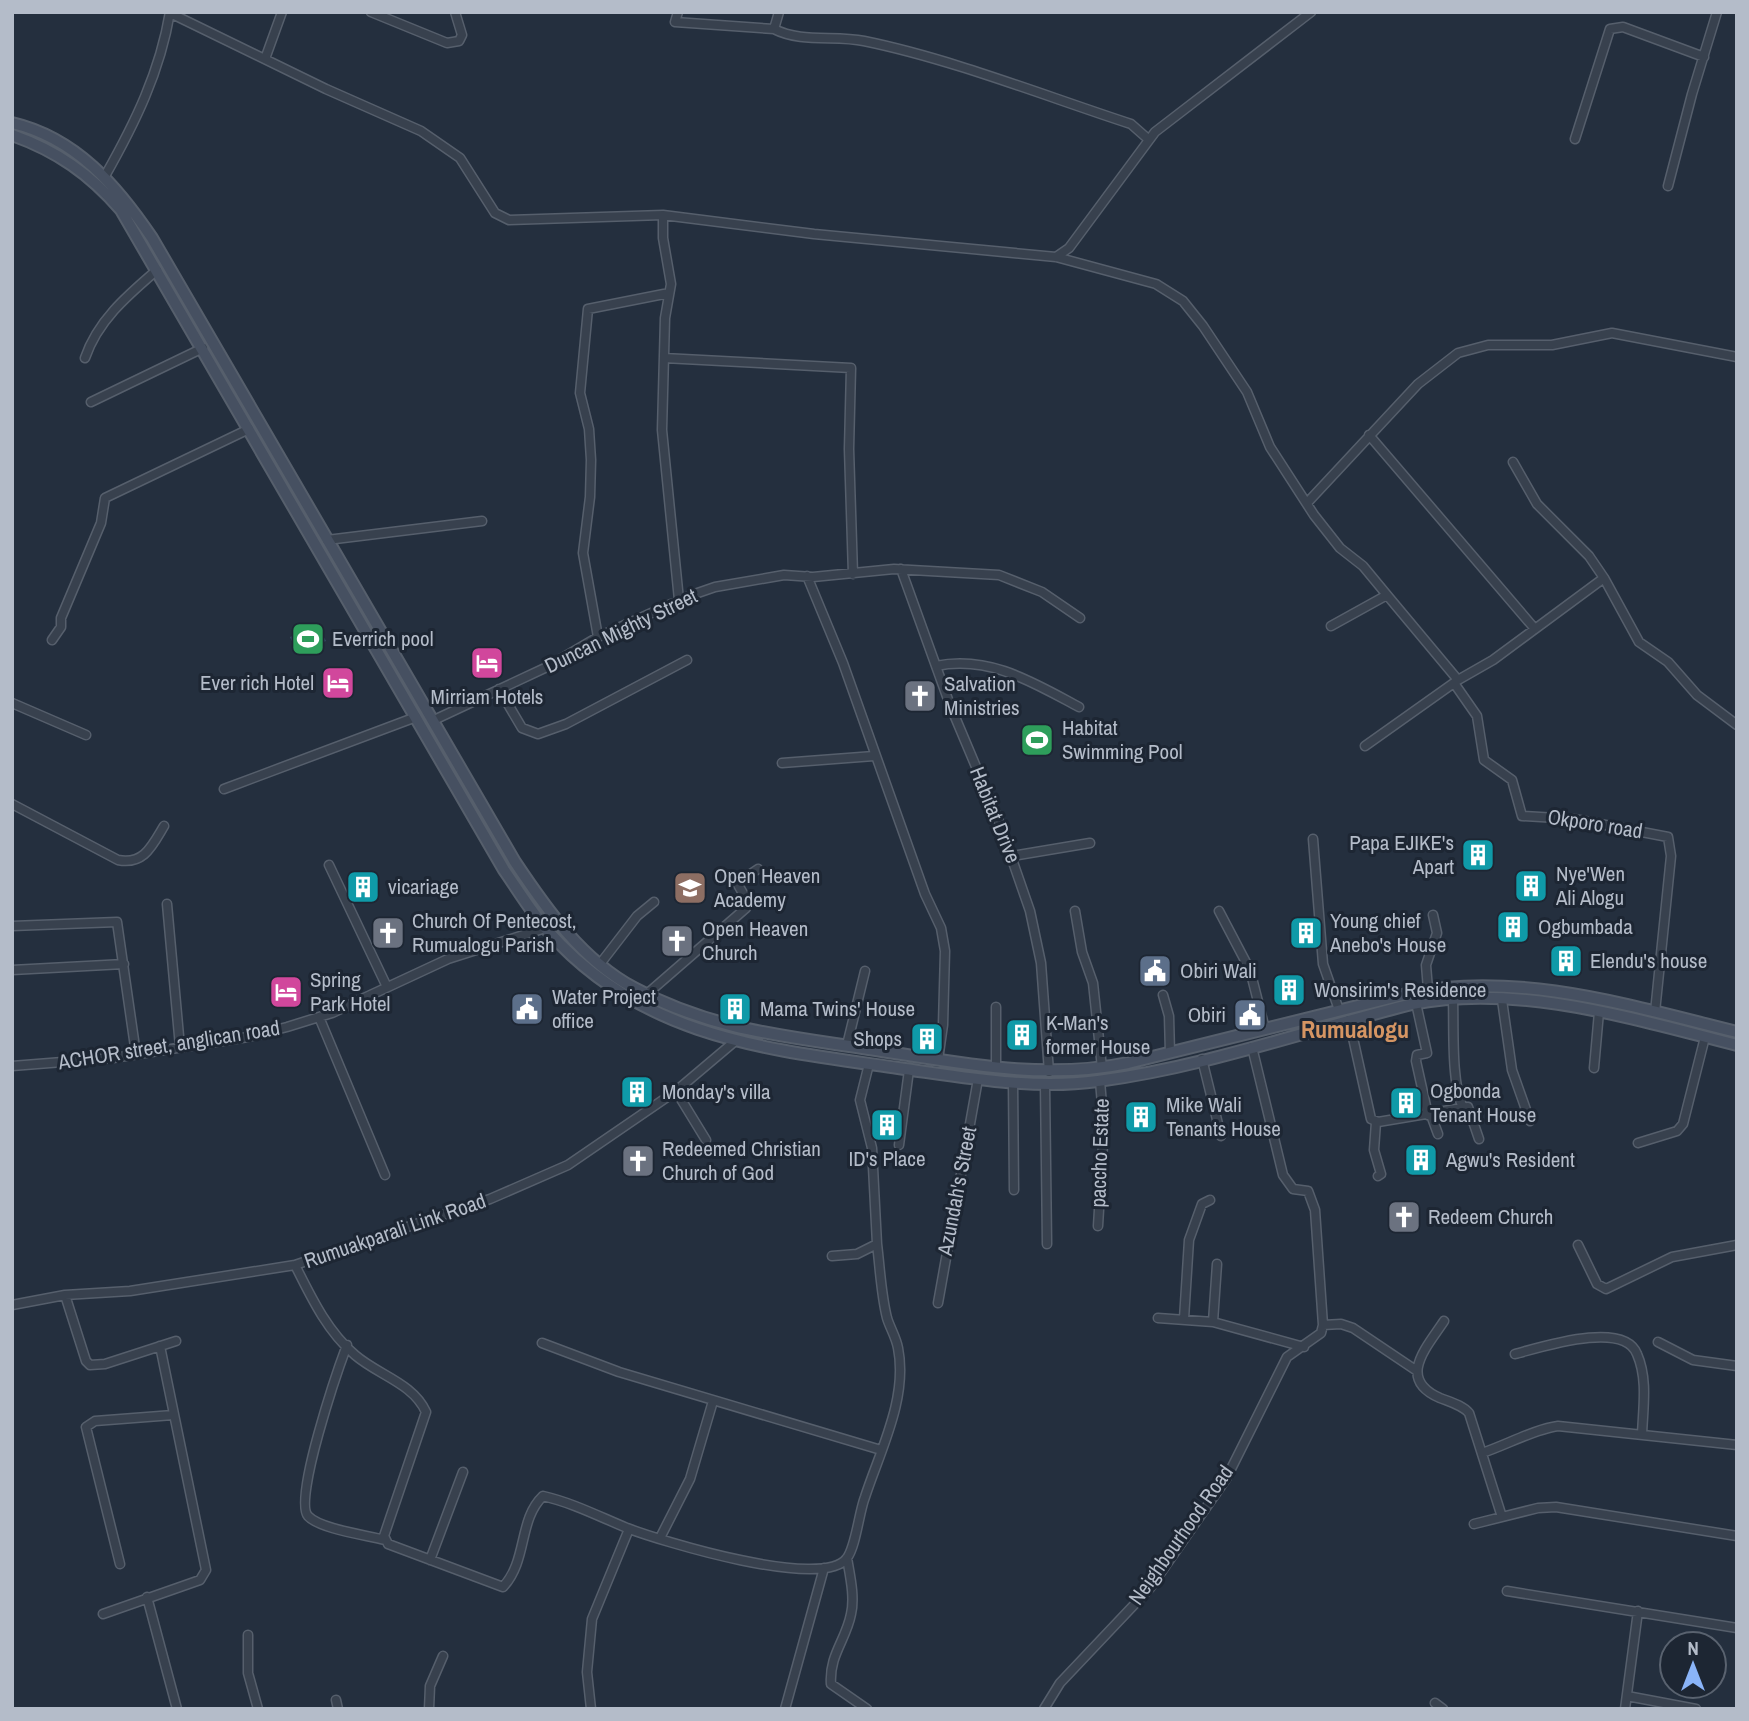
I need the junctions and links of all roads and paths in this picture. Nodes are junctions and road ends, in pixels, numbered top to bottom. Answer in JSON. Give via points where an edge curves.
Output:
{"nodes":[{"id":1,"x":282,"y":12,"type":"edge"},
{"id":2,"x":371,"y":12,"type":"edge"},
{"id":3,"x":455,"y":12,"type":"edge"},
{"id":4,"x":678,"y":12,"type":"edge"},
{"id":5,"x":779,"y":12,"type":"edge"},
{"id":6,"x":1311,"y":12,"type":"edge"},
{"id":7,"x":1717,"y":12,"type":"edge"},
{"id":8,"x":170,"y":13,"type":"edge"},
{"id":9,"x":774,"y":29,"type":"junction"},
{"id":10,"x":1704,"y":57,"type":"junction"},
{"id":11,"x":265,"y":59,"type":"junction"},
{"id":12,"x":12,"y":123,"type":"edge"},
{"id":13,"x":13,"y":137,"type":"edge"},
{"id":14,"x":1148,"y":139,"type":"junction"},
{"id":15,"x":1575,"y":139,"type":"dead end"},
{"id":16,"x":105,"y":176,"type":"junction"},
{"id":17,"x":1668,"y":186,"type":"dead end"},
{"id":18,"x":663,"y":215,"type":"junction"},
{"id":19,"x":1056,"y":257,"type":"junction"},
{"id":20,"x":157,"y":270,"type":"junction"},
{"id":21,"x":669,"y":293,"type":"junction"},
{"id":22,"x":203,"y":348,"type":"junction"},
{"id":23,"x":1737,"y":357,"type":"edge"},
{"id":24,"x":85,"y":358,"type":"dead end"},
{"id":25,"x":664,"y":358,"type":"junction"},
{"id":26,"x":91,"y":402,"type":"dead end"},
{"id":27,"x":249,"y":429,"type":"junction"},
{"id":28,"x":1369,"y":435,"type":"junction"},
{"id":29,"x":1513,"y":462,"type":"dead end"},
{"id":30,"x":1307,"y":503,"type":"junction"},
{"id":31,"x":482,"y":521,"type":"dead end"},
{"id":32,"x":327,"y":540,"type":"junction"},
{"id":33,"x":901,"y":569,"type":"junction"},
{"id":34,"x":853,"y":574,"type":"junction"},
{"id":35,"x":807,"y":576,"type":"junction"},
{"id":36,"x":1604,"y":578,"type":"junction"},
{"id":37,"x":1387,"y":595,"type":"junction"},
{"id":38,"x":679,"y":600,"type":"junction"},
{"id":39,"x":1080,"y":618,"type":"dead end"},
{"id":40,"x":1331,"y":626,"type":"dead end"},
{"id":41,"x":1535,"y":629,"type":"junction"},
{"id":42,"x":598,"y":637,"type":"junction"},
{"id":43,"x":52,"y":640,"type":"dead end"},
{"id":44,"x":687,"y":660,"type":"dead end"},
{"id":45,"x":936,"y":666,"type":"junction"},
{"id":46,"x":1456,"y":682,"type":"junction"},
{"id":47,"x":499,"y":690,"type":"junction"},
{"id":48,"x":12,"y":703,"type":"edge"},
{"id":49,"x":1079,"y":707,"type":"dead end"},
{"id":50,"x":416,"y":717,"type":"junction"},
{"id":51,"x":434,"y":720,"type":"junction"},
{"id":52,"x":1737,"y":725,"type":"edge"},
{"id":53,"x":86,"y":735,"type":"dead end"},
{"id":54,"x":1365,"y":746,"type":"dead end"},
{"id":55,"x":874,"y":756,"type":"junction"},
{"id":56,"x":782,"y":763,"type":"dead end"},
{"id":57,"x":224,"y":789,"type":"dead end"},
{"id":58,"x":12,"y":804,"type":"edge"},
{"id":59,"x":164,"y":826,"type":"dead end"},
{"id":60,"x":1313,"y":839,"type":"dead end"},
{"id":61,"x":1090,"y":843,"type":"dead end"},
{"id":62,"x":1012,"y":856,"type":"junction"},
{"id":63,"x":328,"y":865,"type":"dead end"},
{"id":64,"x":758,"y":869,"type":"dead end"},
{"id":65,"x":654,"y":902,"type":"dead end"},
{"id":66,"x":167,"y":904,"type":"dead end"},
{"id":67,"x":1075,"y":911,"type":"dead end"},
{"id":68,"x":1219,"y":911,"type":"dead end"},
{"id":69,"x":1433,"y":915,"type":"dead end"},
{"id":70,"x":558,"y":924,"type":"junction"},
{"id":71,"x":12,"y":926,"type":"edge"},
{"id":72,"x":546,"y":930,"type":"junction"},
{"id":73,"x":124,"y":964,"type":"junction"},
{"id":74,"x":600,"y":964,"type":"junction"},
{"id":75,"x":12,"y":970,"type":"edge"},
{"id":76,"x":865,"y":971,"type":"dead end"},
{"id":77,"x":1488,"y":986,"type":"junction"},
{"id":78,"x":387,"y":987,"type":"junction"},
{"id":79,"x":1428,"y":989,"type":"junction"},
{"id":80,"x":647,"y":994,"type":"junction"},
{"id":81,"x":1163,"y":995,"type":"dead end"},
{"id":82,"x":1453,"y":999,"type":"junction"},
{"id":83,"x":1489,"y":1000,"type":"junction"},
{"id":84,"x":1502,"y":1000,"type":"junction"},
{"id":85,"x":1416,"y":1003,"type":"junction"},
{"id":86,"x":996,"y":1007,"type":"dead end"},
{"id":87,"x":1339,"y":1010,"type":"junction"},
{"id":88,"x":1599,"y":1012,"type":"junction"},
{"id":89,"x":1655,"y":1012,"type":"junction"},
{"id":90,"x":319,"y":1017,"type":"junction"},
{"id":91,"x":1349,"y":1020,"type":"junction"},
{"id":92,"x":1265,"y":1029,"type":"junction"},
{"id":93,"x":1737,"y":1032,"type":"edge"},
{"id":94,"x":1705,"y":1037,"type":"junction"},
{"id":95,"x":734,"y":1042,"type":"junction"},
{"id":96,"x":847,"y":1045,"type":"junction"},
{"id":97,"x":1737,"y":1045,"type":"edge"},
{"id":98,"x":180,"y":1046,"type":"junction"},
{"id":99,"x":1252,"y":1047,"type":"junction"},
{"id":100,"x":1170,"y":1053,"type":"junction"},
{"id":101,"x":136,"y":1054,"type":"junction"},
{"id":102,"x":1202,"y":1059,"type":"junction"},
{"id":103,"x":937,"y":1060,"type":"junction"},
{"id":104,"x":869,"y":1064,"type":"junction"},
{"id":105,"x":12,"y":1066,"type":"edge"},
{"id":106,"x":996,"y":1067,"type":"junction"},
{"id":107,"x":1102,"y":1068,"type":"junction"},
{"id":108,"x":1594,"y":1068,"type":"dead end"},
{"id":109,"x":909,"y":1070,"type":"junction"},
{"id":110,"x":1049,"y":1072,"type":"junction"},
{"id":111,"x":978,"y":1079,"type":"junction"},
{"id":112,"x":1100,"y":1081,"type":"junction"},
{"id":113,"x":1013,"y":1082,"type":"junction"},
{"id":114,"x":1045,"y":1084,"type":"junction"},
{"id":115,"x":676,"y":1091,"type":"junction"},
{"id":116,"x":1463,"y":1108,"type":"junction"},
{"id":117,"x":1429,"y":1115,"type":"junction"},
{"id":118,"x":1530,"y":1121,"type":"dead end"},
{"id":119,"x":1376,"y":1122,"type":"junction"},
{"id":120,"x":1438,"y":1134,"type":"dead end"},
{"id":121,"x":1221,"y":1136,"type":"dead end"},
{"id":122,"x":1479,"y":1139,"type":"dead end"},
{"id":123,"x":706,"y":1140,"type":"dead end"},
{"id":124,"x":1638,"y":1143,"type":"dead end"},
{"id":125,"x":899,"y":1145,"type":"dead end"},
{"id":126,"x":385,"y":1175,"type":"dead end"},
{"id":127,"x":1378,"y":1175,"type":"dead end"},
{"id":128,"x":1014,"y":1190,"type":"dead end"},
{"id":129,"x":1210,"y":1200,"type":"dead end"},
{"id":130,"x":1098,"y":1226,"type":"dead end"},
{"id":131,"x":877,"y":1244,"type":"junction"},
{"id":132,"x":1046,"y":1244,"type":"dead end"},
{"id":133,"x":1578,"y":1245,"type":"dead end"},
{"id":134,"x":1737,"y":1245,"type":"edge"},
{"id":135,"x":832,"y":1256,"type":"dead end"},
{"id":136,"x":1217,"y":1264,"type":"dead end"},
{"id":137,"x":295,"y":1265,"type":"junction"},
{"id":138,"x":65,"y":1295,"type":"junction"},
{"id":139,"x":938,"y":1303,"type":"dead end"},
{"id":140,"x":12,"y":1305,"type":"edge"},
{"id":141,"x":1158,"y":1318,"type":"dead end"},
{"id":142,"x":1184,"y":1319,"type":"junction"},
{"id":143,"x":1444,"y":1321,"type":"dead end"},
{"id":144,"x":1213,"y":1322,"type":"junction"},
{"id":145,"x":1324,"y":1325,"type":"junction"},
{"id":146,"x":176,"y":1340,"type":"dead end"},
{"id":147,"x":1658,"y":1342,"type":"dead end"},
{"id":148,"x":542,"y":1343,"type":"dead end"},
{"id":149,"x":346,"y":1345,"type":"junction"},
{"id":150,"x":160,"y":1346,"type":"junction"},
{"id":151,"x":1304,"y":1348,"type":"junction"},
{"id":152,"x":1515,"y":1354,"type":"dead end"},
{"id":153,"x":1737,"y":1366,"type":"edge"},
{"id":154,"x":1417,"y":1371,"type":"junction"},
{"id":155,"x":713,"y":1401,"type":"junction"},
{"id":156,"x":173,"y":1415,"type":"junction"},
{"id":157,"x":1642,"y":1435,"type":"junction"},
{"id":158,"x":1737,"y":1445,"type":"edge"},
{"id":159,"x":881,"y":1450,"type":"junction"},
{"id":160,"x":1482,"y":1453,"type":"junction"},
{"id":161,"x":463,"y":1472,"type":"dead end"},
{"id":162,"x":1502,"y":1517,"type":"junction"},
{"id":163,"x":1474,"y":1524,"type":"dead end"},
{"id":164,"x":629,"y":1529,"type":"junction"},
{"id":165,"x":1737,"y":1536,"type":"edge"},
{"id":166,"x":660,"y":1538,"type":"junction"},
{"id":167,"x":385,"y":1540,"type":"junction"},
{"id":168,"x":847,"y":1558,"type":"junction"},
{"id":169,"x":430,"y":1560,"type":"junction"},
{"id":170,"x":120,"y":1564,"type":"dead end"},
{"id":171,"x":824,"y":1568,"type":"junction"},
{"id":172,"x":1507,"y":1591,"type":"dead end"},
{"id":173,"x":147,"y":1597,"type":"junction"},
{"id":174,"x":1638,"y":1611,"type":"junction"},
{"id":175,"x":103,"y":1614,"type":"dead end"},
{"id":176,"x":1737,"y":1628,"type":"edge"},
{"id":177,"x":248,"y":1635,"type":"dead end"},
{"id":178,"x":443,"y":1656,"type":"dead end"},
{"id":179,"x":1627,"y":1696,"type":"junction"},
{"id":180,"x":1435,"y":1703,"type":"dead end"},
{"id":181,"x":177,"y":1709,"type":"edge"},
{"id":182,"x":258,"y":1709,"type":"edge"},
{"id":183,"x":429,"y":1709,"type":"edge"},
{"id":184,"x":591,"y":1709,"type":"edge"},
{"id":185,"x":785,"y":1709,"type":"edge"},
{"id":186,"x":867,"y":1709,"type":"edge"},
{"id":187,"x":1044,"y":1709,"type":"edge"},
{"id":188,"x":1443,"y":1709,"type":"edge"},
{"id":189,"x":1625,"y":1709,"type":"edge"},
{"id":190,"x":1696,"y":1709,"type":"edge"}],
"edges":[{"from":1,"to":11,"type":"street"},
{"from":2,"to":3,"type":"street","via":[[447,43],[459,41],[462,35]]},
{"from":4,"to":9,"type":"street","via":[[675,22]]},
{"from":5,"to":9,"type":"street"},
{"from":6,"to":14,"type":"street"},
{"from":7,"to":10,"type":"street"},
{"from":8,"to":11,"type":"street"},
{"from":8,"to":16,"type":"street","via":[[151,85]]},
{"from":9,"to":14,"type":"street","via":[[786,35],[863,41],[961,69],[1131,124]]},
{"from":10,"to":15,"type":"street","via":[[1623,27],[1610,29]]},
{"from":10,"to":17,"type":"street"},
{"from":11,"to":18,"type":"street","via":[[421,131],[460,158],[495,213],[509,220]]},
{"from":12,"to":16,"type":"main road","via":[[65,144]]},
{"from":13,"to":20,"type":"main road","via":[[59,155],[101,187],[121,210]]},
{"from":14,"to":19,"type":"street","via":[[1069,248]]},
{"from":16,"to":32,"type":"main road","via":[[152,237]]},
{"from":18,"to":19,"type":"street"},
{"from":18,"to":21,"type":"street"},
{"from":19,"to":30,"type":"street","via":[[1156,284],[1183,301],[1233,370],[1270,447]]},
{"from":20,"to":22,"type":"main road"},
{"from":20,"to":24,"type":"street","via":[[103,323]]},
{"from":21,"to":25,"type":"street"},
{"from":21,"to":42,"type":"street","via":[[588,309],[580,393],[591,460],[583,553]]},
{"from":22,"to":26,"type":"street"},
{"from":22,"to":27,"type":"main road"},
{"from":23,"to":28,"type":"street","via":[[1612,333],[1552,345],[1488,345],[1458,353],[1418,384]]},
{"from":25,"to":34,"type":"street","via":[[851,368]]},
{"from":25,"to":38,"type":"street","via":[[662,430]]},
{"from":27,"to":43,"type":"street","via":[[105,498],[101,523]]},
{"from":27,"to":50,"type":"main road"},
{"from":28,"to":30,"type":"street"},
{"from":28,"to":41,"type":"street"},
{"from":29,"to":36,"type":"street","via":[[1537,504],[1590,556]]},
{"from":30,"to":37,"type":"street","via":[[1340,548],[1363,566]]},
{"from":31,"to":32,"type":"street"},
{"from":32,"to":51,"type":"main road"},
{"from":33,"to":34,"type":"street","name":"Duncan Mighty Street"},
{"from":33,"to":39,"type":"street","name":"Duncan Mighty Street","via":[[999,575],[1042,592]]},
{"from":33,"to":45,"type":"street","name":"Habitat Drive"},
{"from":34,"to":35,"type":"street","name":"Duncan Mighty Street"},
{"from":35,"to":38,"type":"street","name":"Duncan Mighty Street","via":[[736,583]]},
{"from":35,"to":55,"type":"street"},
{"from":36,"to":41,"type":"street"},
{"from":36,"to":52,"type":"street","via":[[1639,642]]},
{"from":37,"to":40,"type":"street"},
{"from":37,"to":46,"type":"street"},
{"from":38,"to":42,"type":"street","name":"Duncan Mighty Street"},
{"from":41,"to":46,"type":"street"},
{"from":42,"to":47,"type":"street","name":"Duncan Mighty Street"},
{"from":44,"to":47,"type":"street","via":[[538,734],[522,728]]},
{"from":45,"to":49,"type":"street","via":[[991,666]]},
{"from":45,"to":62,"type":"street","name":"Habitat Drive"},
{"from":46,"to":54,"type":"street"},
{"from":46,"to":89,"type":"street","name":"Okporo road","via":[[1477,716],[1484,760],[1512,780],[1522,816],[1574,819],[1668,836],[1671,856]]},
{"from":47,"to":51,"type":"street","name":"Duncan Mighty Street"},
{"from":48,"to":53,"type":"street"},
{"from":50,"to":57,"type":"street"},
{"from":50,"to":72,"type":"main road","via":[[504,870]]},
{"from":51,"to":70,"type":"main road","via":[[515,862]]},
{"from":55,"to":56,"type":"street"},
{"from":55,"to":103,"type":"street","via":[[941,928],[945,951],[943,1025]]},
{"from":58,"to":59,"type":"street","via":[[131,863],[142,859]]},
{"from":60,"to":87,"type":"street","via":[[1321,956]]},
{"from":61,"to":62,"type":"street"},
{"from":62,"to":110,"type":"street","name":"Habitat Drive","via":[[1041,962]]},
{"from":63,"to":78,"type":"street"},
{"from":64,"to":80,"type":"street","via":[[737,883],[748,902],[746,908]]},
{"from":65,"to":74,"type":"street","via":[[637,916]]},
{"from":66,"to":98,"type":"street"},
{"from":67,"to":107,"type":"street","via":[[1093,983]]},
{"from":68,"to":92,"type":"street","via":[[1250,970]]},
{"from":69,"to":79,"type":"street","via":[[1437,933],[1426,965]]},
{"from":70,"to":72,"type":"street","name":"ACHOR street, anglican road"},
{"from":70,"to":74,"type":"main road"},
{"from":71,"to":73,"type":"street","via":[[117,922]]},
{"from":72,"to":78,"type":"street","name":"ACHOR street, anglican road","via":[[448,959]]},
{"from":72,"to":95,"type":"main road","via":[[576,959],[627,996],[703,1033]]},
{"from":73,"to":75,"type":"street"},
{"from":73,"to":101,"type":"street"},
{"from":74,"to":80,"type":"main road"},
{"from":76,"to":96,"type":"street"},
{"from":77,"to":79,"type":"main road"},
{"from":77,"to":83,"type":"street"},
{"from":77,"to":89,"type":"main road","via":[[1564,993]]},
{"from":78,"to":90,"type":"street","name":"ACHOR street, anglican road"},
{"from":79,"to":87,"type":"main road"},
{"from":80,"to":96,"type":"main road","via":[[707,1021]]},
{"from":81,"to":100,"type":"street"},
{"from":82,"to":83,"type":"main road"},
{"from":82,"to":85,"type":"main road"},
{"from":82,"to":116,"type":"street","via":[[1458,1097]]},
{"from":83,"to":84,"type":"main road"},
{"from":84,"to":88,"type":"main road"},
{"from":84,"to":118,"type":"street","via":[[1517,1089]]},
{"from":85,"to":91,"type":"main road"},
{"from":85,"to":117,"type":"street","via":[[1427,1053],[1417,1055],[1416,1060]]},
{"from":86,"to":106,"type":"street"},
{"from":87,"to":92,"type":"main road"},
{"from":88,"to":94,"type":"main road"},
{"from":88,"to":108,"type":"street"},
{"from":89,"to":93,"type":"main road"},
{"from":90,"to":98,"type":"street","name":"ACHOR street, anglican road","via":[[248,1037]]},
{"from":90,"to":126,"type":"street"},
{"from":91,"to":99,"type":"main road"},
{"from":91,"to":119,"type":"street","via":[[1367,1106]]},
{"from":92,"to":100,"type":"main road"},
{"from":94,"to":97,"type":"main road"},
{"from":94,"to":124,"type":"street","via":[[1683,1124]]},
{"from":95,"to":104,"type":"main road"},
{"from":95,"to":115,"type":"street","name":"Rumuakparali Link Road"},
{"from":96,"to":103,"type":"main road"},
{"from":98,"to":101,"type":"street","name":"ACHOR street, anglican road"},
{"from":99,"to":102,"type":"main road"},
{"from":99,"to":145,"type":"street","via":[[1283,1175],[1293,1189],[1308,1191],[1315,1210]]},
{"from":100,"to":107,"type":"main road"},
{"from":101,"to":105,"type":"street","name":"ACHOR street, anglican road"},
{"from":102,"to":112,"type":"main road"},
{"from":102,"to":121,"type":"street"},
{"from":103,"to":106,"type":"main road"},
{"from":104,"to":109,"type":"main road"},
{"from":104,"to":131,"type":"street","via":[[860,1100],[872,1148]]},
{"from":106,"to":110,"type":"main road"},
{"from":107,"to":110,"type":"main road"},
{"from":109,"to":111,"type":"main road"},
{"from":109,"to":125,"type":"street"},
{"from":111,"to":113,"type":"main road"},
{"from":111,"to":139,"type":"street","name":"Azundah's Street"},
{"from":112,"to":114,"type":"main road"},
{"from":112,"to":130,"type":"street","name":"paccho Estate","via":[[1104,1128]]},
{"from":113,"to":114,"type":"main road"},
{"from":113,"to":128,"type":"street"},
{"from":114,"to":132,"type":"street"},
{"from":115,"to":123,"type":"street"},
{"from":115,"to":137,"type":"street","name":"Rumuakparali Link Road","via":[[568,1165],[527,1184]]},
{"from":116,"to":117,"type":"street"},
{"from":116,"to":122,"type":"street","via":[[1468,1107]]},
{"from":117,"to":119,"type":"street"},
{"from":117,"to":120,"type":"street"},
{"from":119,"to":127,"type":"street"},
{"from":129,"to":142,"type":"street","via":[[1202,1204],[1189,1240]]},
{"from":131,"to":135,"type":"street","via":[[857,1254]]},
{"from":131,"to":159,"type":"street","via":[[886,1316],[898,1348],[893,1418]]},
{"from":133,"to":134,"type":"street","via":[[1597,1284],[1606,1289],[1672,1257]]},
{"from":136,"to":144,"type":"street"},
{"from":137,"to":138,"type":"street","name":"Rumuakparali Link Road","via":[[130,1291]]},
{"from":137,"to":149,"type":"street","via":[[319,1313]]},
{"from":138,"to":140,"type":"street","name":"Rumuakparali Link Road"},
{"from":138,"to":150,"type":"street","via":[[90,1365]]},
{"from":141,"to":142,"type":"street"},
{"from":142,"to":144,"type":"street"},
{"from":143,"to":154,"type":"street","via":[[1418,1361]]},
{"from":144,"to":151,"type":"street"},
{"from":145,"to":151,"type":"street","name":"Neighbourhood Road"},
{"from":145,"to":154,"type":"street","via":[[1347,1325]]},
{"from":146,"to":150,"type":"street"},
{"from":147,"to":153,"type":"street","via":[[1693,1360]]},
{"from":148,"to":155,"type":"street"},
{"from":149,"to":167,"type":"street","via":[[419,1397],[426,1412]]},
{"from":149,"to":167,"type":"street","via":[[327,1398],[303,1494],[304,1509],[320,1523]]},
{"from":150,"to":156,"type":"street"},
{"from":151,"to":187,"type":"street","name":"Neighbourhood Road","via":[[1287,1357],[1226,1479],[1150,1588],[1060,1683]]},
{"from":152,"to":157,"type":"street","via":[[1567,1340],[1619,1338],[1629,1342],[1637,1352],[1644,1380]]},
{"from":154,"to":160,"type":"street","via":[[1424,1390],[1469,1413]]},
{"from":155,"to":159,"type":"street"},
{"from":155,"to":166,"type":"street","via":[[690,1479]]},
{"from":156,"to":170,"type":"street","via":[[95,1421],[86,1427]]},
{"from":156,"to":173,"type":"street","via":[[206,1570],[200,1580]]},
{"from":157,"to":158,"type":"street"},
{"from":157,"to":160,"type":"street","via":[[1545,1428]]},
{"from":159,"to":168,"type":"street"},
{"from":160,"to":162,"type":"street"},
{"from":161,"to":169,"type":"street"},
{"from":162,"to":163,"type":"street"},
{"from":162,"to":165,"type":"street","via":[[1556,1507]]},
{"from":164,"to":166,"type":"street"},
{"from":164,"to":169,"type":"street","via":[[571,1502],[543,1496],[533,1505],[516,1573],[503,1587]]},
{"from":164,"to":184,"type":"street","via":[[592,1619],[587,1672]]},
{"from":166,"to":171,"type":"street","via":[[733,1559],[805,1570]]},
{"from":167,"to":169,"type":"street"},
{"from":168,"to":171,"type":"street","via":[[833,1568]]},
{"from":168,"to":186,"type":"street","via":[[851,1614],[830,1667],[831,1684]]},
{"from":171,"to":185,"type":"street"},
{"from":172,"to":174,"type":"street"},
{"from":173,"to":175,"type":"street"},
{"from":173,"to":181,"type":"street"},
{"from":174,"to":176,"type":"street"},
{"from":174,"to":179,"type":"street"},
{"from":177,"to":182,"type":"street","via":[[248,1673]]},
{"from":178,"to":183,"type":"street","via":[[430,1686]]},
{"from":179,"to":189,"type":"street"},
{"from":179,"to":190,"type":"street"},
{"from":180,"to":188,"type":"street"}]}
